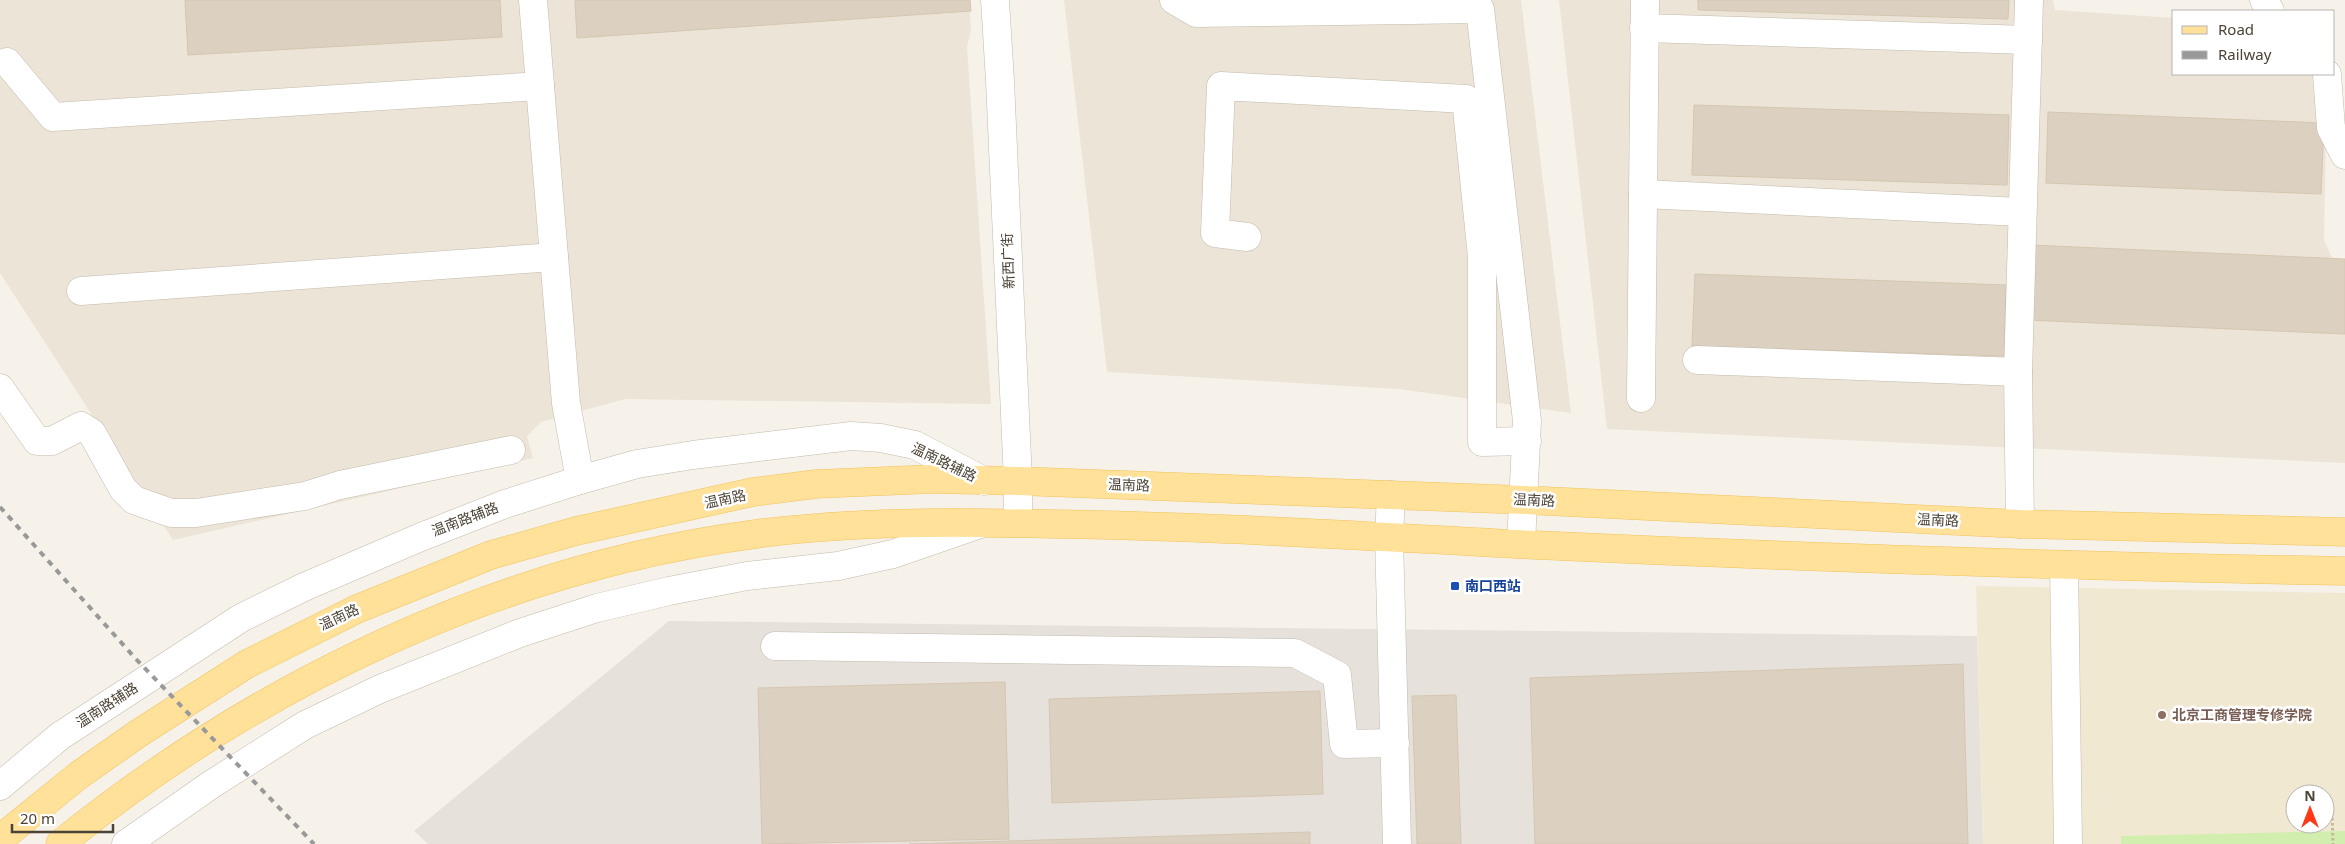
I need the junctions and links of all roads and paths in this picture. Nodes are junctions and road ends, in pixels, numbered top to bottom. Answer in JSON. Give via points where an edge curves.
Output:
{"nodes":[{"id":1,"x":533,"y":0,"type":"edge"},
{"id":2,"x":995,"y":0,"type":"edge"},
{"id":3,"x":1174,"y":0,"type":"edge"},
{"id":4,"x":1645,"y":0,"type":"edge"},
{"id":5,"x":2030,"y":0,"type":"edge"},
{"id":6,"x":1394,"y":5,"type":"edge"},
{"id":7,"x":1245,"y":6,"type":"edge"},
{"id":8,"x":1644,"y":28,"type":"junction"},
{"id":9,"x":2028,"y":40,"type":"junction"},
{"id":10,"x":7,"y":62,"type":"dead end"},
{"id":11,"x":2327,"y":75,"type":"edge"},
{"id":12,"x":540,"y":86,"type":"junction"},
{"id":13,"x":2345,"y":156,"type":"edge"},
{"id":14,"x":1643,"y":194,"type":"junction"},
{"id":15,"x":2022,"y":212,"type":"junction"},
{"id":16,"x":1247,"y":237,"type":"dead end"},
{"id":17,"x":554,"y":257,"type":"junction"},
{"id":18,"x":80,"y":291,"type":"dead end"},
{"id":19,"x":1697,"y":360,"type":"dead end"},
{"id":20,"x":2018,"y":372,"type":"junction"},
{"id":21,"x":0,"y":388,"type":"edge"},
{"id":22,"x":1641,"y":398,"type":"dead end"},
{"id":23,"x":1527,"y":441,"type":"junction"},
{"id":24,"x":511,"y":450,"type":"dead end"},
{"id":25,"x":580,"y":480,"type":"junction"},
{"id":26,"x":984,"y":481,"type":"junction"},
{"id":27,"x":1018,"y":481,"type":"junction"},
{"id":28,"x":1391,"y":495,"type":"junction"},
{"id":29,"x":1524,"y":500,"type":"junction"},
{"id":30,"x":984,"y":523,"type":"junction"},
{"id":31,"x":1018,"y":523,"type":"junction"},
{"id":32,"x":2020,"y":524,"type":"junction"},
{"id":33,"x":2345,"y":532,"type":"edge"},
{"id":34,"x":1390,"y":537,"type":"junction"},
{"id":35,"x":1521,"y":544,"type":"junction"},
{"id":36,"x":2064,"y":565,"type":"junction"},
{"id":37,"x":2345,"y":571,"type":"edge"},
{"id":38,"x":775,"y":646,"type":"dead end"},
{"id":39,"x":1395,"y":743,"type":"junction"},
{"id":40,"x":0,"y":786,"type":"edge"},
{"id":41,"x":0,"y":839,"type":"edge"},
{"id":42,"x":60,"y":844,"type":"edge"},
{"id":43,"x":126,"y":844,"type":"edge"},
{"id":44,"x":1397,"y":844,"type":"edge"},
{"id":45,"x":2068,"y":844,"type":"edge"}],
"edges":[{"from":1,"to":12,"type":"street"},
{"from":2,"to":27,"type":"street","name":"新西广街"},
{"from":3,"to":7,"type":"street","via":[[1196,13]]},
{"from":4,"to":8,"type":"street"},
{"from":5,"to":9,"type":"street"},
{"from":6,"to":7,"type":"street"},
{"from":6,"to":23,"type":"street","via":[[1480,9]]},
{"from":8,"to":9,"type":"street"},
{"from":8,"to":14,"type":"street"},
{"from":9,"to":15,"type":"street"},
{"from":10,"to":12,"type":"street","via":[[53,118]]},
{"from":11,"to":13,"type":"street","via":[[2331,128]]},
{"from":12,"to":17,"type":"street"},
{"from":14,"to":15,"type":"street"},
{"from":14,"to":22,"type":"street"},
{"from":15,"to":20,"type":"street"},
{"from":16,"to":23,"type":"street","via":[[1216,233],[1221,86],[1466,99],[1482,257],[1482,442]]},
{"from":17,"to":18,"type":"street"},
{"from":17,"to":25,"type":"street","via":[[566,403]]},
{"from":19,"to":20,"type":"street"},
{"from":20,"to":32,"type":"street"},
{"from":21,"to":24,"type":"street","via":[[37,441],[52,441],[80,426],[92,433],[123,489],[134,500],[171,513],[196,513],[305,496],[340,485]]},
{"from":23,"to":29,"type":"street"},
{"from":25,"to":26,"type":"street","name":"温南路辅路","via":[[637,464],[851,436],[915,445]]},
{"from":25,"to":40,"type":"street","name":"温南路辅路","via":[[421,536],[241,618],[60,736]]},
{"from":26,"to":27,"type":"main road","name":"温南路"},
{"from":26,"to":41,"type":"main road","name":"温南路","via":[[872,481],[753,492],[576,531],[491,555],[357,609],[247,664],[79,775]]},
{"from":27,"to":28,"type":"main road","name":"温南路"},
{"from":27,"to":31,"type":"street","name":"新西广街"},
{"from":28,"to":29,"type":"main road","name":"温南路"},
{"from":28,"to":34,"type":"street"},
{"from":29,"to":32,"type":"main road","name":"温南路"},
{"from":29,"to":35,"type":"street"},
{"from":30,"to":31,"type":"main road"},
{"from":30,"to":42,"type":"main road","via":[[880,524],[756,534],[614,562],[542,582],[422,626],[325,671],[174,758]]},
{"from":30,"to":43,"type":"street","via":[[894,554],[838,566],[747,576],[669,591],[596,608],[520,632],[380,689],[305,725],[196,794]]},
{"from":31,"to":34,"type":"main road","via":[[1171,526]]},
{"from":32,"to":33,"type":"main road","name":"温南路"},
{"from":34,"to":35,"type":"main road"},
{"from":34,"to":39,"type":"street"},
{"from":35,"to":36,"type":"main road"},
{"from":36,"to":37,"type":"main road"},
{"from":36,"to":45,"type":"street"},
{"from":38,"to":39,"type":"street","via":[[1295,653],[1337,675],[1344,744]]},
{"from":39,"to":44,"type":"street"}]}
